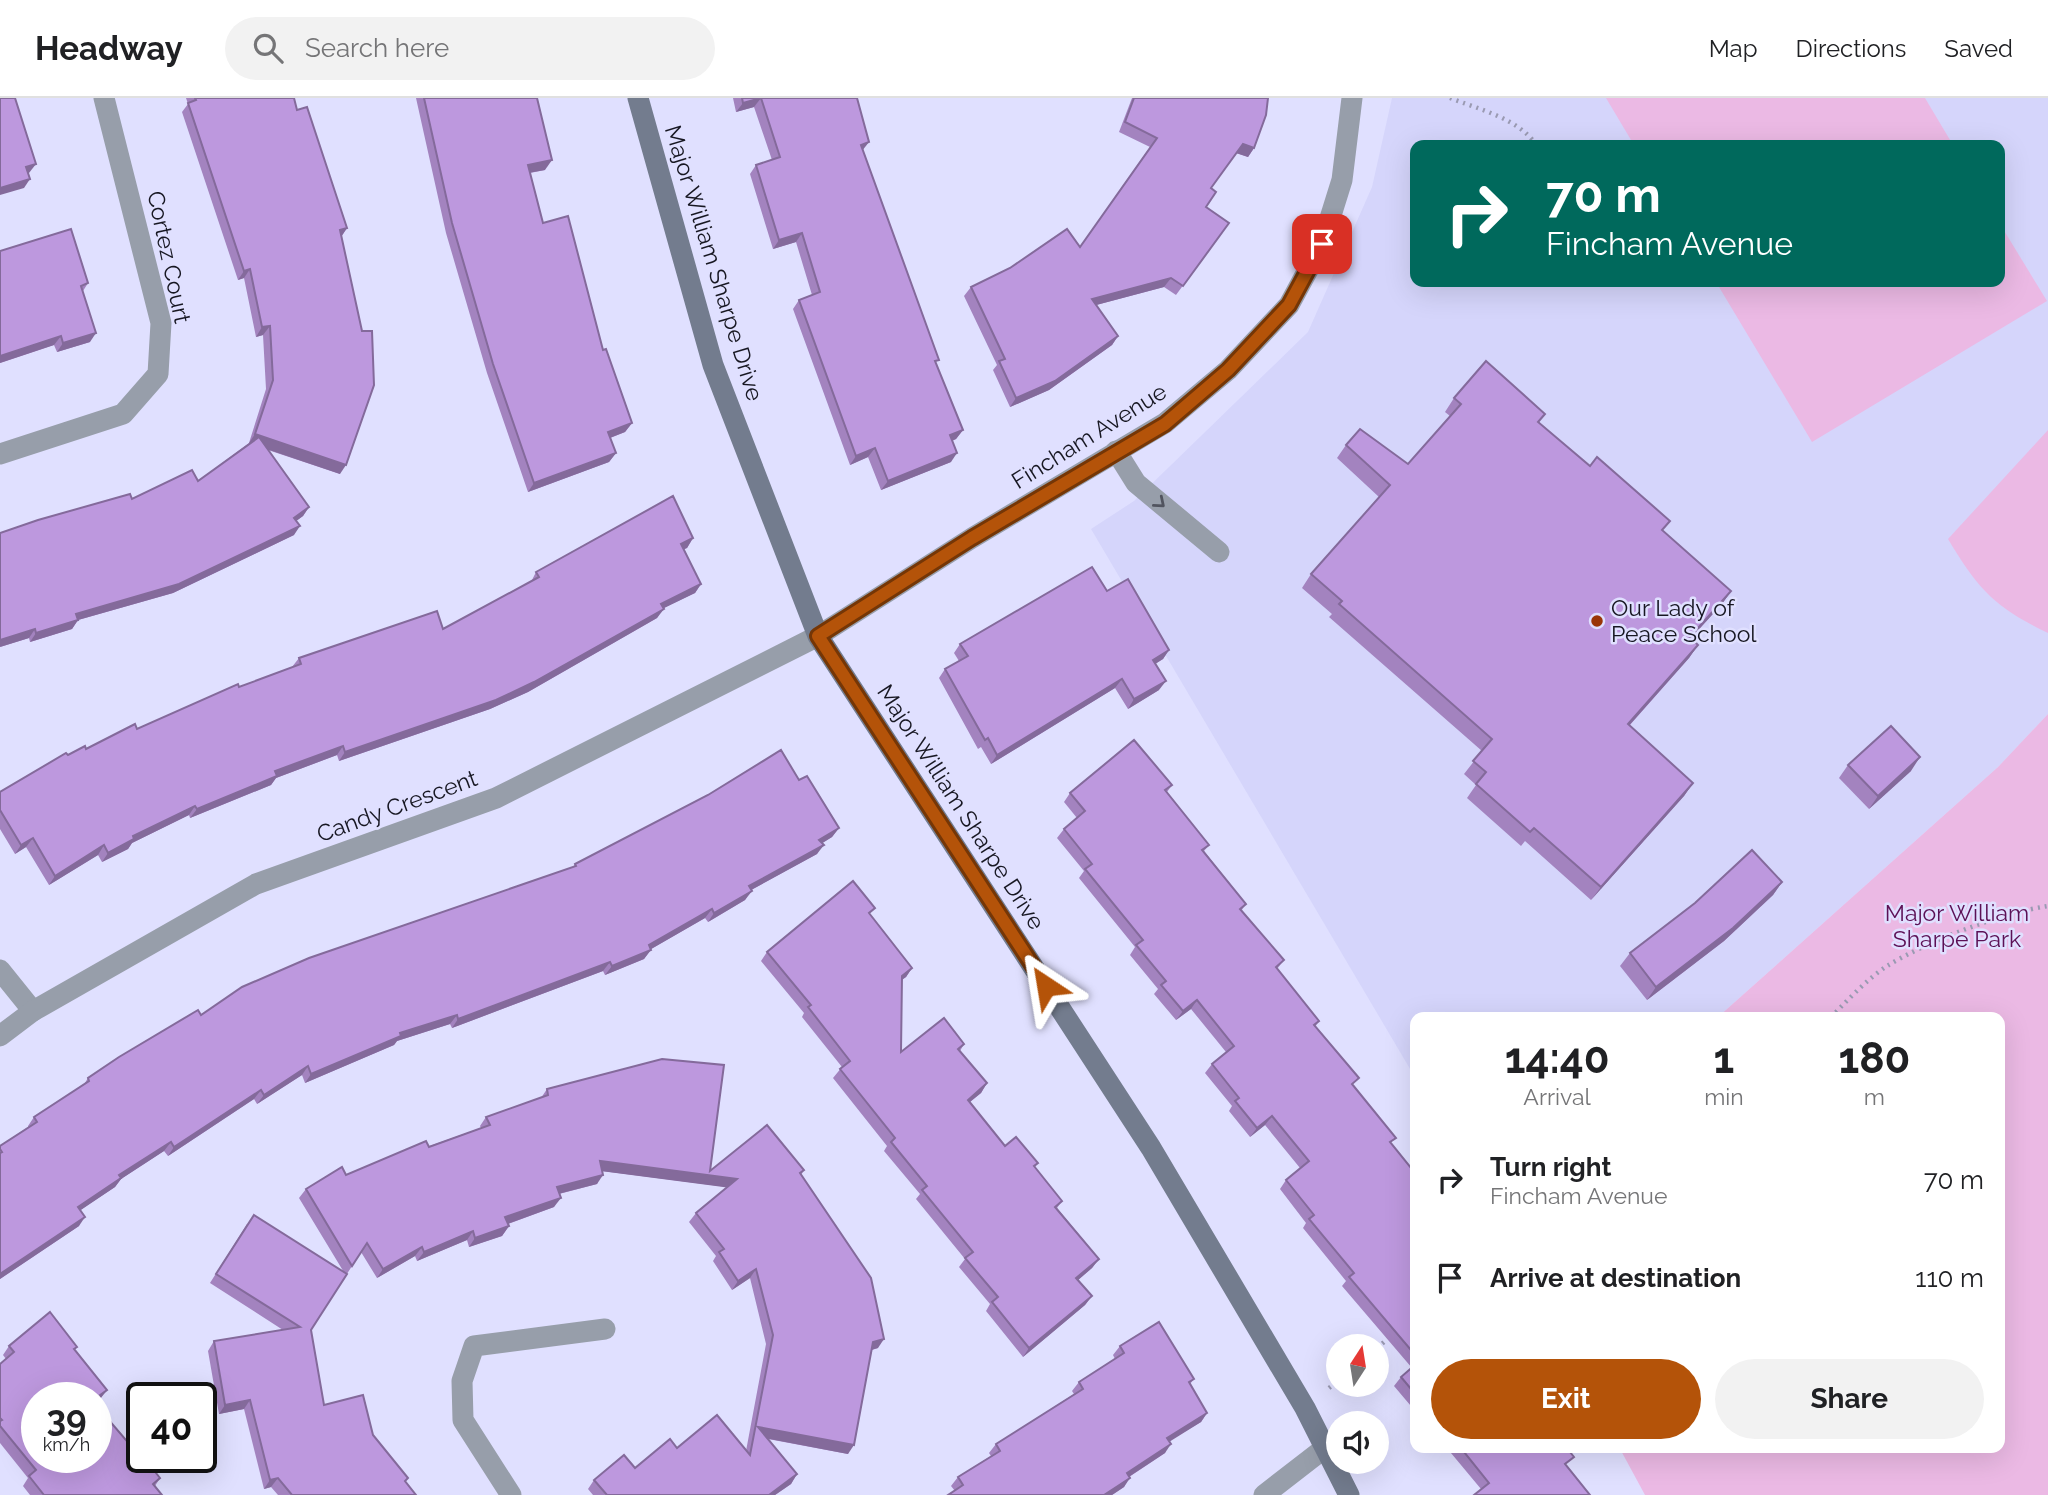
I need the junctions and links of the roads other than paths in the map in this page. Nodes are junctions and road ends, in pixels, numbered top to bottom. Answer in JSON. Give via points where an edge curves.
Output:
{"nodes":[{"id":1,"x":104,"y":98,"type":"edge"},
{"id":2,"x":638,"y":98,"type":"edge"},
{"id":3,"x":1352,"y":98,"type":"edge"},
{"id":4,"x":1116,"y":452,"type":"junction"},
{"id":5,"x":0,"y":454,"type":"edge"},
{"id":6,"x":1219,"y":552,"type":"dead end"},
{"id":7,"x":818,"y":636,"type":"junction"},
{"id":8,"x":0,"y":970,"type":"edge"},
{"id":9,"x":33,"y":1011,"type":"junction"},
{"id":10,"x":0,"y":1036,"type":"edge"},
{"id":11,"x":605,"y":1329,"type":"dead end"},
{"id":12,"x":1326,"y":1447,"type":"joint"},
{"id":13,"x":1339,"y":1474,"type":"edge"},
{"id":14,"x":511,"y":1495,"type":"edge"},
{"id":15,"x":1264,"y":1495,"type":"edge"},
{"id":16,"x":1349,"y":1495,"type":"edge"}],
"edges":[{"from":1,"to":5,"type":"street","name":"Cortez Court","via":[[161,323],[158,374],[123,414]]},
{"from":2,"to":7,"type":"street","name":"Major William Sharpe Drive","via":[[713,365]]},
{"from":3,"to":4,"type":"street","name":"Fincham Avenue","via":[[1342,180],[1322,244],[1289,305],[1228,370],[1165,424]]},
{"from":4,"to":6,"type":"street","one_way":true,"via":[[1136,483]]},
{"from":4,"to":7,"type":"street","name":"Fincham Avenue"},
{"from":7,"to":9,"type":"street","name":"Candy Crescent","via":[[496,798],[256,884]]},
{"from":7,"to":12,"type":"street","name":"Major William Sharpe Drive","via":[[1151,1148]]},
{"from":8,"to":9,"type":"street"},
{"from":9,"to":10,"type":"street","name":"Candy Crescent"},
{"from":11,"to":14,"type":"street","via":[[474,1346],[462,1381],[463,1420]]},
{"from":12,"to":15,"type":"street"},
{"from":13,"to":16,"type":"street","name":"Major William Sharpe Drive"}]}
